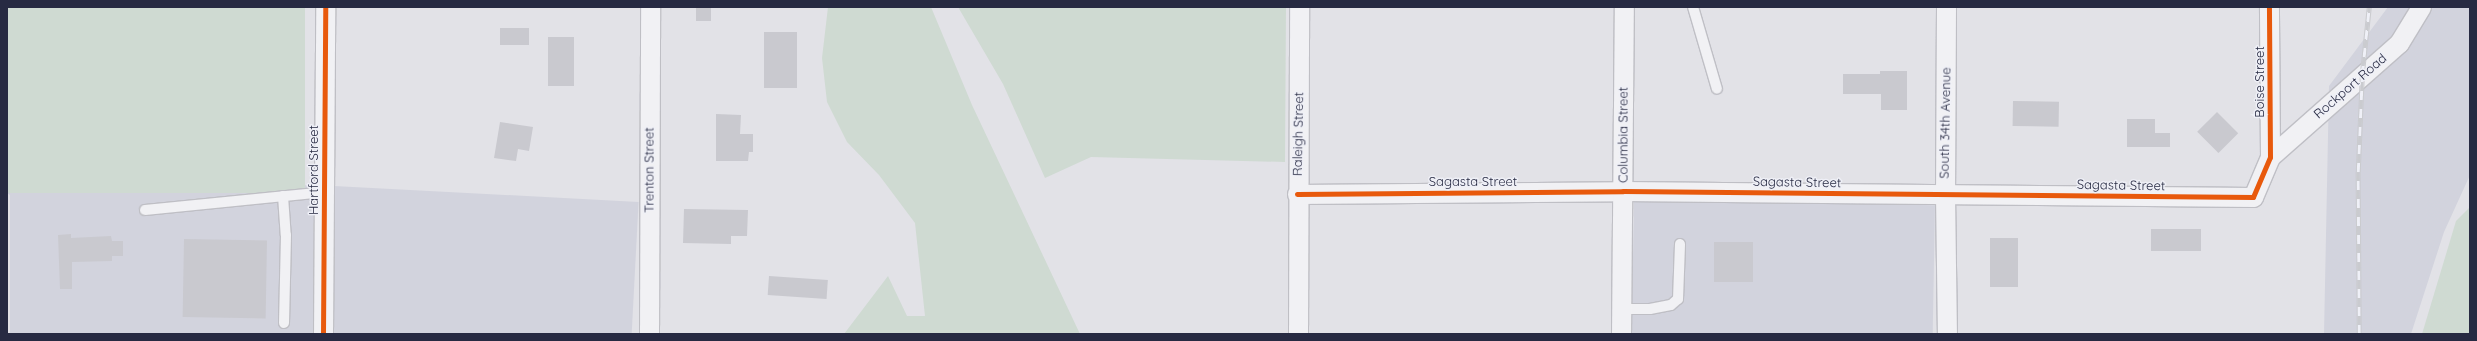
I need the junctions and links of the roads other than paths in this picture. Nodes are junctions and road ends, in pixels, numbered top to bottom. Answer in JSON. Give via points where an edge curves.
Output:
{"nodes":[{"id":1,"x":325,"y":7,"type":"edge"},
{"id":2,"x":650,"y":7,"type":"edge"},
{"id":3,"x":1299,"y":7,"type":"edge"},
{"id":4,"x":1624,"y":7,"type":"edge"},
{"id":5,"x":1693,"y":7,"type":"edge"},
{"id":6,"x":1946,"y":7,"type":"edge"},
{"id":7,"x":2269,"y":7,"type":"edge"},
{"id":8,"x":2421,"y":7,"type":"edge"},
{"id":9,"x":1717,"y":89,"type":"dead end"},
{"id":10,"x":2270,"y":156,"type":"junction"},
{"id":11,"x":1623,"y":191,"type":"junction"},
{"id":12,"x":324,"y":192,"type":"junction"},
{"id":13,"x":1297,"y":194,"type":"junction"},
{"id":14,"x":1945,"y":194,"type":"junction"},
{"id":15,"x":283,"y":196,"type":"junction"},
{"id":16,"x":145,"y":210,"type":"dead end"},
{"id":17,"x":1680,"y":244,"type":"dead end"},
{"id":18,"x":1622,"y":309,"type":"junction"},
{"id":19,"x":284,"y":323,"type":"dead end"},
{"id":20,"x":323,"y":334,"type":"edge"},
{"id":21,"x":649,"y":334,"type":"edge"},
{"id":22,"x":1298,"y":334,"type":"edge"},
{"id":23,"x":1622,"y":334,"type":"edge"},
{"id":24,"x":1947,"y":334,"type":"edge"}],
"edges":[{"from":1,"to":12,"type":"street","name":"Hartford Street"},
{"from":2,"to":21,"type":"street","name":"Trenton Street"},
{"from":3,"to":13,"type":"street","name":"Raleigh Street"},
{"from":4,"to":11,"type":"street","name":"Columbia Street"},
{"from":5,"to":9,"type":"lane"},
{"from":6,"to":14,"type":"street","name":"South 34th Avenue"},
{"from":7,"to":10,"type":"street","name":"Boise Street"},
{"from":8,"to":10,"type":"street","name":"Rockport Road","via":[[2399,43]]},
{"from":10,"to":14,"type":"street","name":"Sagasta Street","via":[[2253,197]]},
{"from":11,"to":13,"type":"street","name":"Sagasta Street"},
{"from":11,"to":14,"type":"street","name":"Sagasta Street"},
{"from":11,"to":18,"type":"street","name":"Columbia Street"},
{"from":12,"to":15,"type":"lane"},
{"from":12,"to":20,"type":"street","name":"Hartford Street"},
{"from":13,"to":22,"type":"street","name":"Raleigh Street"},
{"from":14,"to":24,"type":"street","name":"South 34th Avenue"},
{"from":15,"to":16,"type":"lane"},
{"from":15,"to":19,"type":"lane","via":[[286,235]]},
{"from":17,"to":18,"type":"lane","via":[[1678,299],[1671,305],[1650,309]]},
{"from":18,"to":23,"type":"street","name":"Columbia Street"}]}
